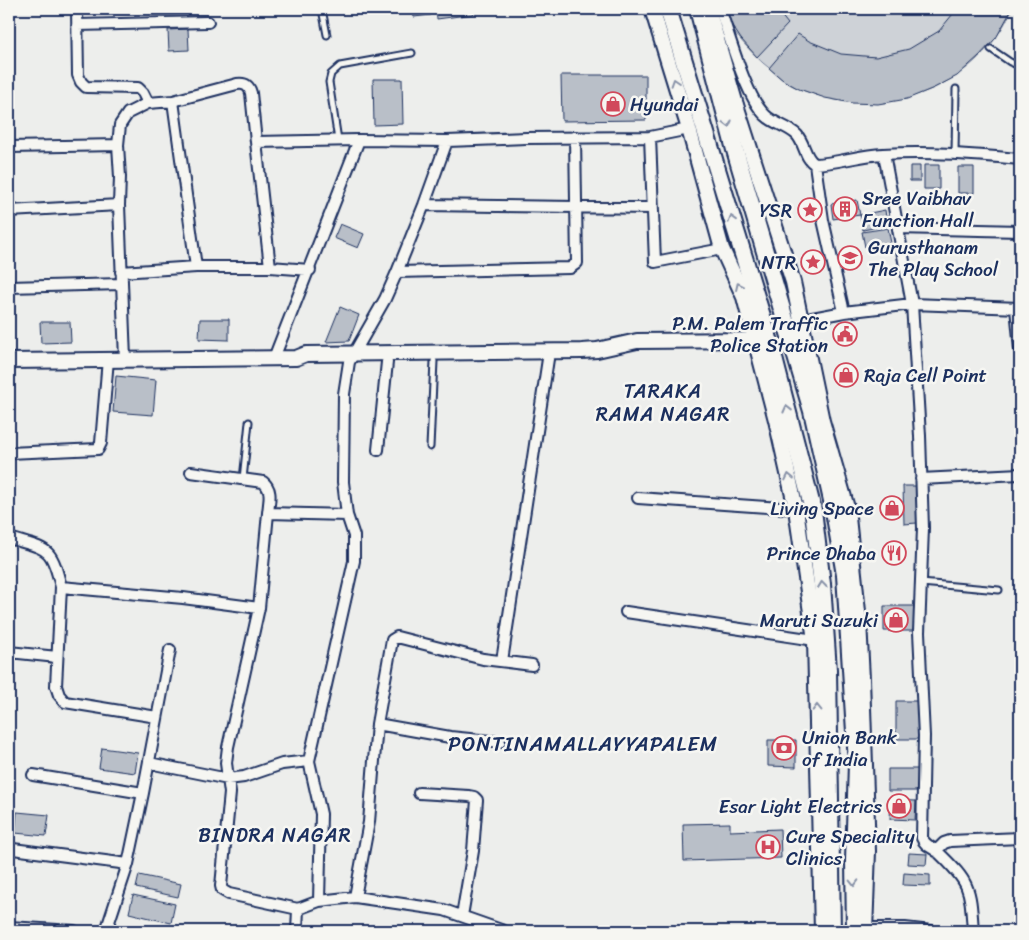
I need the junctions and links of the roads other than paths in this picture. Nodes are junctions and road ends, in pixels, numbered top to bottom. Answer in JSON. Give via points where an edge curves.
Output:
{"nodes":[{"id":1,"x":77,"y":9,"type":"edge"},
{"id":2,"x":322,"y":9,"type":"edge"},
{"id":3,"x":652,"y":9,"type":"edge"},
{"id":4,"x":668,"y":9,"type":"edge"},
{"id":5,"x":698,"y":9,"type":"edge"},
{"id":6,"x":708,"y":9,"type":"edge"},
{"id":7,"x":720,"y":9,"type":"edge"},
{"id":8,"x":208,"y":22,"type":"dead end"},
{"id":9,"x":77,"y":25,"type":"junction"},
{"id":10,"x":327,"y":35,"type":"dead end"},
{"id":11,"x":991,"y":49,"type":"dead end"},
{"id":12,"x":412,"y":53,"type":"dead end"},
{"id":13,"x":1020,"y":66,"type":"edge"},
{"id":14,"x":956,"y":89,"type":"dead end"},
{"id":15,"x":173,"y":101,"type":"junction"},
{"id":16,"x":755,"y":102,"type":"junction"},
{"id":17,"x":148,"y":103,"type":"junction"},
{"id":18,"x":736,"y":105,"type":"junction"},
{"id":19,"x":689,"y":129,"type":"junction"},
{"id":20,"x":574,"y":137,"type":"junction"},
{"id":21,"x":650,"y":137,"type":"junction"},
{"id":22,"x":338,"y":140,"type":"junction"},
{"id":23,"x":359,"y":140,"type":"junction"},
{"id":24,"x":447,"y":141,"type":"junction"},
{"id":25,"x":256,"y":142,"type":"junction"},
{"id":26,"x":118,"y":145,"type":"junction"},
{"id":27,"x":9,"y":147,"type":"edge"},
{"id":28,"x":884,"y":154,"type":"junction"},
{"id":29,"x":955,"y":154,"type":"junction"},
{"id":30,"x":1020,"y":159,"type":"edge"},
{"id":31,"x":815,"y":164,"type":"junction"},
{"id":32,"x":119,"y":205,"type":"junction"},
{"id":33,"x":424,"y":205,"type":"junction"},
{"id":34,"x":576,"y":208,"type":"junction"},
{"id":35,"x":652,"y":208,"type":"junction"},
{"id":36,"x":9,"y":211,"type":"edge"},
{"id":37,"x":898,"y":228,"type":"junction"},
{"id":38,"x":1020,"y":231,"type":"edge"},
{"id":39,"x":722,"y":250,"type":"junction"},
{"id":40,"x":270,"y":266,"type":"junction"},
{"id":41,"x":196,"y":267,"type":"junction"},
{"id":42,"x":310,"y":270,"type":"junction"},
{"id":43,"x":121,"y":272,"type":"junction"},
{"id":44,"x":397,"y":272,"type":"junction"},
{"id":45,"x":121,"y":284,"type":"junction"},
{"id":46,"x":9,"y":287,"type":"edge"},
{"id":47,"x":912,"y":304,"type":"junction"},
{"id":48,"x":1018,"y":308,"type":"edge"},
{"id":49,"x":844,"y":312,"type":"junction"},
{"id":50,"x":802,"y":320,"type":"junction"},
{"id":51,"x":757,"y":344,"type":"junction"},
{"id":52,"x":1020,"y":349,"type":"edge"},
{"id":53,"x":274,"y":358,"type":"junction"},
{"id":54,"x":351,"y":358,"type":"junction"},
{"id":55,"x":108,"y":359,"type":"junction"},
{"id":56,"x":125,"y":359,"type":"junction"},
{"id":57,"x":548,"y":359,"type":"junction"},
{"id":58,"x":9,"y":361,"type":"edge"},
{"id":59,"x":434,"y":361,"type":"junction"},
{"id":60,"x":387,"y":362,"type":"junction"},
{"id":61,"x":249,"y":422,"type":"dead end"},
{"id":62,"x":430,"y":447,"type":"dead end"},
{"id":63,"x":378,"y":450,"type":"dead end"},
{"id":64,"x":9,"y":453,"type":"edge"},
{"id":65,"x":191,"y":472,"type":"dead end"},
{"id":66,"x":1020,"y":474,"type":"edge"},
{"id":67,"x":243,"y":479,"type":"junction"},
{"id":68,"x":921,"y":479,"type":"junction"},
{"id":69,"x":638,"y":498,"type":"dead end"},
{"id":70,"x":796,"y":509,"type":"junction"},
{"id":71,"x":268,"y":513,"type":"junction"},
{"id":72,"x":346,"y":515,"type":"junction"},
{"id":73,"x":9,"y":538,"type":"edge"},
{"id":74,"x":920,"y":583,"type":"junction"},
{"id":75,"x":60,"y":587,"type":"junction"},
{"id":76,"x":999,"y":590,"type":"dead end"},
{"id":77,"x":258,"y":608,"type":"junction"},
{"id":78,"x":626,"y":612,"type":"dead end"},
{"id":79,"x":815,"y":640,"type":"junction"},
{"id":80,"x":170,"y":650,"type":"dead end"},
{"id":81,"x":9,"y":652,"type":"edge"},
{"id":82,"x":56,"y":657,"type":"junction"},
{"id":83,"x":502,"y":661,"type":"junction"},
{"id":84,"x":532,"y":665,"type":"dead end"},
{"id":85,"x":157,"y":717,"type":"junction"},
{"id":86,"x":377,"y":724,"type":"junction"},
{"id":87,"x":500,"y":742,"type":"dead end"},
{"id":88,"x":309,"y":761,"type":"junction"},
{"id":89,"x":149,"y":763,"type":"junction"},
{"id":90,"x":33,"y":775,"type":"dead end"},
{"id":91,"x":228,"y":779,"type":"junction"},
{"id":92,"x":143,"y":793,"type":"junction"},
{"id":93,"x":419,"y":793,"type":"dead end"},
{"id":94,"x":1020,"y":838,"type":"edge"},
{"id":95,"x":13,"y":849,"type":"dead end"},
{"id":96,"x":936,"y":851,"type":"junction"},
{"id":97,"x":128,"y":864,"type":"junction"},
{"id":98,"x":355,"y":897,"type":"junction"},
{"id":99,"x":319,"y":901,"type":"junction"},
{"id":100,"x":298,"y":909,"type":"junction"},
{"id":101,"x":462,"y":916,"type":"junction"},
{"id":102,"x":9,"y":927,"type":"edge"},
{"id":103,"x":860,"y":929,"type":"edge"},
{"id":104,"x":74,"y":931,"type":"edge"},
{"id":105,"x":106,"y":931,"type":"edge"},
{"id":106,"x":297,"y":931,"type":"edge"},
{"id":107,"x":504,"y":931,"type":"edge"},
{"id":108,"x":822,"y":931,"type":"edge"},
{"id":109,"x":832,"y":931,"type":"edge"},
{"id":110,"x":931,"y":931,"type":"edge"},
{"id":111,"x":973,"y":931,"type":"edge"}],
"edges":[{"from":1,"to":9,"type":"street"},
{"from":2,"to":10,"type":"lane"},
{"from":19,"to":3,"type":"street","one_way":true},
{"from":109,"to":4,"type":"main road","one_way":true,"via":[[828,670],[822,584],[812,510],[769,339]]},
{"from":5,"to":103,"type":"main road","one_way":true,"via":[[735,150],[812,411],[833,505],[845,575],[857,763],[854,861]]},
{"from":6,"to":18,"type":"street"},
{"from":7,"to":16,"type":"street"},
{"from":8,"to":9,"type":"street"},
{"from":9,"to":17,"type":"street","via":[[78,75],[81,82],[86,87],[138,88]]},
{"from":11,"to":13,"type":"lane"},
{"from":12,"to":22,"type":"lane","via":[[340,66],[331,74]]},
{"from":14,"to":29,"type":"lane"},
{"from":15,"to":17,"type":"street"},
{"from":15,"to":25,"type":"street","via":[[236,84],[246,85],[251,93]]},
{"from":15,"to":41,"type":"street"},
{"from":16,"to":18,"type":"street"},
{"from":16,"to":31,"type":"street","via":[[765,115],[801,139],[811,162]]},
{"from":17,"to":26,"type":"street","via":[[128,113],[120,125]]},
{"from":18,"to":50,"type":"street"},
{"from":19,"to":21,"type":"street"},
{"from":19,"to":39,"type":"street"},
{"from":20,"to":21,"type":"street"},
{"from":20,"to":24,"type":"street"},
{"from":20,"to":34,"type":"street"},
{"from":21,"to":35,"type":"street"},
{"from":22,"to":23,"type":"street"},
{"from":22,"to":25,"type":"street"},
{"from":23,"to":24,"type":"street"},
{"from":23,"to":42,"type":"street"},
{"from":24,"to":33,"type":"street"},
{"from":25,"to":40,"type":"street"},
{"from":26,"to":27,"type":"street"},
{"from":26,"to":32,"type":"street"},
{"from":28,"to":29,"type":"street"},
{"from":28,"to":31,"type":"street"},
{"from":28,"to":37,"type":"street"},
{"from":29,"to":30,"type":"street"},
{"from":31,"to":49,"type":"street","via":[[823,220]]},
{"from":32,"to":36,"type":"street"},
{"from":32,"to":43,"type":"street"},
{"from":33,"to":34,"type":"street"},
{"from":33,"to":44,"type":"street"},
{"from":34,"to":35,"type":"street"},
{"from":34,"to":44,"type":"street","via":[[578,263],[570,268]]},
{"from":35,"to":39,"type":"street","via":[[655,262]]},
{"from":37,"to":38,"type":"street"},
{"from":37,"to":47,"type":"street"},
{"from":51,"to":39,"type":"street","one_way":true,"via":[[744,297]]},
{"from":40,"to":41,"type":"street"},
{"from":40,"to":42,"type":"street"},
{"from":41,"to":43,"type":"street"},
{"from":42,"to":53,"type":"street"},
{"from":43,"to":45,"type":"street"},
{"from":44,"to":54,"type":"street"},
{"from":45,"to":46,"type":"street"},
{"from":45,"to":56,"type":"street"},
{"from":47,"to":48,"type":"street"},
{"from":47,"to":49,"type":"street"},
{"from":47,"to":68,"type":"street"},
{"from":48,"to":52,"type":"street"},
{"from":49,"to":50,"type":"street"},
{"from":50,"to":103,"type":"street","via":[[822,421],[847,508],[858,612],[868,851]]},
{"from":51,"to":54,"type":"street","via":[[637,341],[582,351]]},
{"from":51,"to":57,"type":"street"},
{"from":70,"to":51,"type":"street","one_way":true},
{"from":53,"to":54,"type":"street","via":[[296,358],[306,354]]},
{"from":53,"to":56,"type":"street"},
{"from":54,"to":60,"type":"street"},
{"from":54,"to":72,"type":"street","via":[[344,394]]},
{"from":55,"to":56,"type":"street"},
{"from":55,"to":58,"type":"street"},
{"from":55,"to":64,"type":"street","via":[[98,449]]},
{"from":57,"to":59,"type":"street"},
{"from":57,"to":83,"type":"street"},
{"from":59,"to":60,"type":"street"},
{"from":59,"to":62,"type":"lane"},
{"from":60,"to":63,"type":"street"},
{"from":61,"to":67,"type":"lane"},
{"from":65,"to":67,"type":"street"},
{"from":66,"to":68,"type":"street"},
{"from":67,"to":71,"type":"street","via":[[263,482],[269,487]]},
{"from":68,"to":74,"type":"street"},
{"from":69,"to":70,"type":"street"},
{"from":70,"to":79,"type":"street"},
{"from":71,"to":72,"type":"street"},
{"from":71,"to":77,"type":"street"},
{"from":72,"to":88,"type":"street","via":[[354,536],[354,561]]},
{"from":73,"to":75,"type":"street","via":[[46,551],[53,558]]},
{"from":74,"to":76,"type":"lane"},
{"from":74,"to":96,"type":"street","via":[[919,642],[924,736],[922,838],[924,844]]},
{"from":75,"to":77,"type":"street"},
{"from":75,"to":82,"type":"street"},
{"from":77,"to":91,"type":"street","via":[[228,747]]},
{"from":78,"to":79,"type":"street"},
{"from":108,"to":79,"type":"street","one_way":true},
{"from":80,"to":85,"type":"street"},
{"from":81,"to":82,"type":"street"},
{"from":82,"to":85,"type":"street","via":[[56,686],[58,695],[65,702]]},
{"from":83,"to":84,"type":"street"},
{"from":83,"to":86,"type":"street","via":[[397,637],[390,643]]},
{"from":85,"to":89,"type":"street"},
{"from":86,"to":87,"type":"street"},
{"from":86,"to":98,"type":"street","via":[[369,822]]},
{"from":88,"to":91,"type":"street","via":[[282,764]]},
{"from":88,"to":99,"type":"street","via":[[321,814]]},
{"from":89,"to":91,"type":"street"},
{"from":89,"to":92,"type":"street"},
{"from":90,"to":92,"type":"street"},
{"from":91,"to":100,"type":"street","via":[[230,793],[222,890]]},
{"from":92,"to":97,"type":"street"},
{"from":93,"to":101,"type":"street","via":[[469,796],[477,800],[473,851]]},
{"from":94,"to":96,"type":"street","via":[[950,841],[944,842]]},
{"from":95,"to":97,"type":"street"},
{"from":96,"to":111,"type":"street","via":[[965,880],[970,895]]},
{"from":97,"to":105,"type":"street"},
{"from":98,"to":99,"type":"street"},
{"from":98,"to":101,"type":"street","via":[[444,910]]},
{"from":99,"to":100,"type":"street"},
{"from":100,"to":106,"type":"street"},
{"from":101,"to":107,"type":"street"},
{"from":102,"to":104,"type":"street"},
{"from":103,"to":110,"type":"street"}]}
